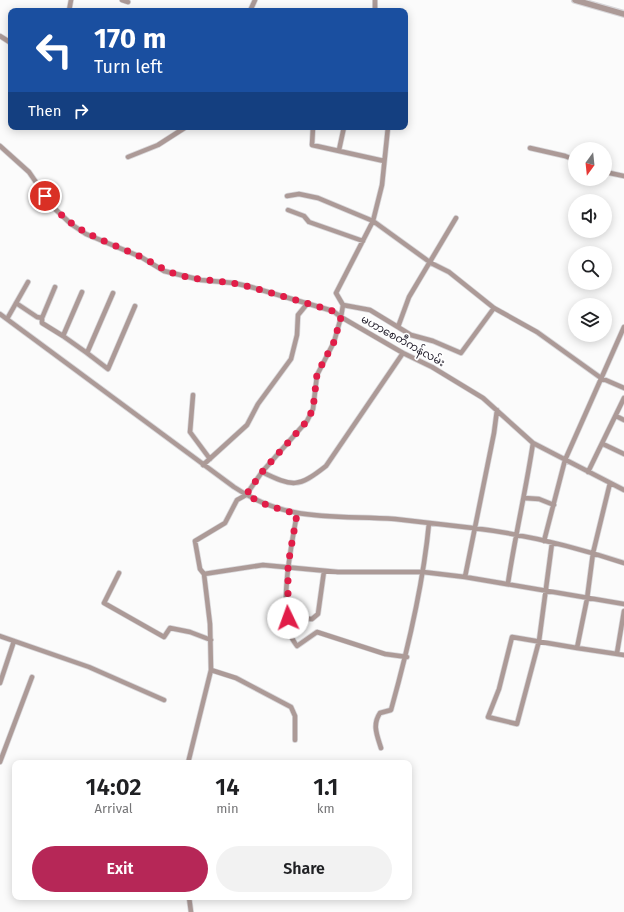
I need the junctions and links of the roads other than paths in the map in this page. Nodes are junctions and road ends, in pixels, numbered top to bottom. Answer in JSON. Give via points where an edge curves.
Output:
{"nodes":[{"id":1,"x":122,"y":0,"type":"edge"},
{"id":2,"x":578,"y":0,"type":"edge"},
{"id":3,"x":128,"y":2,"type":"dead end"},
{"id":4,"x":624,"y":14,"type":"edge"},
{"id":5,"x":181,"y":130,"type":"edge"},
{"id":6,"x":313,"y":130,"type":"edge"},
{"id":7,"x":343,"y":130,"type":"edge"},
{"id":8,"x":388,"y":130,"type":"edge"},
{"id":9,"x":0,"y":146,"type":"edge"},
{"id":10,"x":530,"y":148,"type":"dead end"},
{"id":11,"x":339,"y":150,"type":"junction"},
{"id":12,"x":128,"y":157,"type":"dead end"},
{"id":13,"x":568,"y":157,"type":"edge"},
{"id":14,"x":384,"y":161,"type":"junction"},
{"id":15,"x":612,"y":173,"type":"edge"},
{"id":16,"x":624,"y":176,"type":"edge"},
{"id":17,"x":287,"y":196,"type":"dead end"},
{"id":18,"x":288,"y":210,"type":"dead end"},
{"id":19,"x":456,"y":218,"type":"dead end"},
{"id":20,"x":373,"y":221,"type":"junction"},
{"id":21,"x":363,"y":241,"type":"junction"},
{"id":22,"x":431,"y":263,"type":"junction"},
{"id":23,"x":28,"y":282,"type":"dead end"},
{"id":24,"x":55,"y":287,"type":"dead end"},
{"id":25,"x":82,"y":292,"type":"dead end"},
{"id":26,"x":113,"y":293,"type":"dead end"},
{"id":27,"x":16,"y":303,"type":"junction"},
{"id":28,"x":307,"y":304,"type":"junction"},
{"id":29,"x":343,"y":305,"type":"junction"},
{"id":30,"x":135,"y":306,"type":"dead end"},
{"id":31,"x":494,"y":308,"type":"junction"},
{"id":32,"x":0,"y":314,"type":"edge"},
{"id":33,"x":341,"y":317,"type":"junction"},
{"id":34,"x":42,"y":318,"type":"junction"},
{"id":35,"x":7,"y":319,"type":"junction"},
{"id":36,"x":398,"y":327,"type":"junction"},
{"id":37,"x":624,"y":327,"type":"edge"},
{"id":38,"x":63,"y":336,"type":"junction"},
{"id":39,"x":87,"y":353,"type":"junction"},
{"id":40,"x":403,"y":353,"type":"junction"},
{"id":41,"x":600,"y":378,"type":"junction"},
{"id":42,"x":624,"y":388,"type":"edge"},
{"id":43,"x":193,"y":395,"type":"dead end"},
{"id":44,"x":624,"y":398,"type":"edge"},
{"id":45,"x":497,"y":410,"type":"junction"},
{"id":46,"x":616,"y":416,"type":"junction"},
{"id":47,"x":624,"y":420,"type":"edge"},
{"id":48,"x":533,"y":443,"type":"junction"},
{"id":49,"x":603,"y":444,"type":"junction"},
{"id":50,"x":624,"y":454,"type":"edge"},
{"id":51,"x":210,"y":459,"type":"junction"},
{"id":52,"x":565,"y":460,"type":"junction"},
{"id":53,"x":203,"y":465,"type":"junction"},
{"id":54,"x":262,"y":472,"type":"junction"},
{"id":55,"x":588,"y":472,"type":"junction"},
{"id":56,"x":610,"y":483,"type":"junction"},
{"id":57,"x":624,"y":490,"type":"edge"},
{"id":58,"x":246,"y":495,"type":"junction"},
{"id":59,"x":524,"y":498,"type":"junction"},
{"id":60,"x":554,"y":506,"type":"junction"},
{"id":61,"x":297,"y":514,"type":"junction"},
{"id":62,"x":429,"y":523,"type":"junction"},
{"id":63,"x":476,"y":528,"type":"junction"},
{"id":64,"x":515,"y":536,"type":"junction"},
{"id":65,"x":544,"y":541,"type":"junction"},
{"id":66,"x":552,"y":543,"type":"junction"},
{"id":67,"x":593,"y":553,"type":"junction"},
{"id":68,"x":624,"y":563,"type":"edge"},
{"id":69,"x":288,"y":567,"type":"junction"},
{"id":70,"x":324,"y":571,"type":"junction"},
{"id":71,"x":423,"y":572,"type":"junction"},
{"id":72,"x":119,"y":573,"type":"dead end"},
{"id":73,"x":204,"y":574,"type":"junction"},
{"id":74,"x":465,"y":577,"type":"junction"},
{"id":75,"x":508,"y":583,"type":"junction"},
{"id":76,"x":545,"y":589,"type":"junction"},
{"id":77,"x":587,"y":598,"type":"junction"},
{"id":78,"x":624,"y":604,"type":"edge"},
{"id":79,"x":624,"y":611,"type":"edge"},
{"id":80,"x":288,"y":618,"type":"junction"},
{"id":81,"x":0,"y":636,"type":"edge"},
{"id":82,"x":211,"y":640,"type":"junction"},
{"id":83,"x":14,"y":641,"type":"junction"},
{"id":84,"x":539,"y":641,"type":"junction"},
{"id":85,"x":577,"y":648,"type":"junction"},
{"id":86,"x":617,"y":654,"type":"junction"},
{"id":87,"x":624,"y":655,"type":"edge"},
{"id":88,"x":407,"y":657,"type":"junction"},
{"id":89,"x":211,"y":670,"type":"junction"},
{"id":90,"x":32,"y":677,"type":"dead end"},
{"id":91,"x":0,"y":683,"type":"edge"},
{"id":92,"x":164,"y":700,"type":"dead end"},
{"id":93,"x":295,"y":740,"type":"dead end"},
{"id":94,"x":381,"y":748,"type":"dead end"},
{"id":95,"x":189,"y":760,"type":"edge"},
{"id":96,"x":0,"y":762,"type":"edge"},
{"id":97,"x":189,"y":900,"type":"edge"},
{"id":98,"x":191,"y":912,"type":"edge"}],
"edges":[{"from":1,"to":3,"type":"street"},
{"from":2,"to":4,"type":"street"},
{"from":5,"to":12,"type":"street","via":[[158,145]]},
{"from":6,"to":11,"type":"street","via":[[312,145]]},
{"from":7,"to":11,"type":"street"},
{"from":8,"to":14,"type":"street"},
{"from":9,"to":28,"type":"street","name":"မဟာစေတီကန်လမ်း","via":[[29,172],[53,207],[86,234],[141,257],[164,271],[200,280],[234,283]]},
{"from":10,"to":13,"type":"street"},
{"from":11,"to":14,"type":"street"},
{"from":14,"to":20,"type":"street","via":[[382,184]]},
{"from":15,"to":16,"type":"street"},
{"from":17,"to":20,"type":"street","via":[[300,194],[318,198]]},
{"from":18,"to":21,"type":"street","via":[[304,216],[309,222]]},
{"from":19,"to":22,"type":"street"},
{"from":20,"to":21,"type":"street"},
{"from":20,"to":22,"type":"street"},
{"from":21,"to":29,"type":"street","via":[[336,293]]},
{"from":22,"to":31,"type":"street","via":[[448,272]]},
{"from":22,"to":36,"type":"street","via":[[409,297]]},
{"from":23,"to":27,"type":"street"},
{"from":24,"to":34,"type":"street"},
{"from":25,"to":38,"type":"street"},
{"from":26,"to":39,"type":"street"},
{"from":27,"to":34,"type":"street"},
{"from":27,"to":35,"type":"street"},
{"from":28,"to":33,"type":"street","name":"မဟာစေတီကန်လမ်း","via":[[333,311]]},
{"from":28,"to":51,"type":"street","via":[[298,315],[297,335],[291,359],[258,404],[247,425]]},
{"from":29,"to":33,"type":"street"},
{"from":29,"to":36,"type":"street","via":[[370,310]]},
{"from":30,"to":39,"type":"street","via":[[108,369]]},
{"from":31,"to":36,"type":"street","via":[[461,353],[411,335]]},
{"from":31,"to":41,"type":"street","via":[[537,332]]},
{"from":32,"to":35,"type":"street"},
{"from":33,"to":40,"type":"street","name":"မဟာစေတီကန်လမ်း"},
{"from":33,"to":54,"type":"street","via":[[334,342],[317,374],[313,409],[307,421]]},
{"from":34,"to":38,"type":"street","via":[[42,323]]},
{"from":35,"to":53,"type":"street"},
{"from":37,"to":41,"type":"street"},
{"from":38,"to":39,"type":"street"},
{"from":40,"to":45,"type":"street","name":"မဟာစေတီကန်လမ်း","via":[[432,367],[483,398]]},
{"from":40,"to":54,"type":"street","via":[[326,466],[311,478],[294,484],[284,483]]},
{"from":41,"to":42,"type":"street"},
{"from":41,"to":52,"type":"street"},
{"from":43,"to":51,"type":"street","via":[[190,432]]},
{"from":44,"to":46,"type":"street"},
{"from":45,"to":48,"type":"street","name":"မဟာစေတီကန်လမ်း"},
{"from":45,"to":63,"type":"street"},
{"from":46,"to":47,"type":"street"},
{"from":46,"to":49,"type":"street"},
{"from":48,"to":52,"type":"street","name":"မဟာစေတီကန်လမ်း"},
{"from":48,"to":59,"type":"street"},
{"from":49,"to":50,"type":"street"},
{"from":49,"to":55,"type":"street"},
{"from":51,"to":53,"type":"street"},
{"from":52,"to":55,"type":"street","name":"မဟာစေတီကန်လမ်း"},
{"from":52,"to":60,"type":"street"},
{"from":53,"to":58,"type":"street"},
{"from":54,"to":58,"type":"street"},
{"from":55,"to":56,"type":"street","name":"မဟာစေတီကန်လမ်း"},
{"from":56,"to":57,"type":"street","name":"မဟာစေတီကန်လမ်း"},
{"from":56,"to":67,"type":"street"},
{"from":58,"to":61,"type":"street","via":[[269,506]]},
{"from":58,"to":73,"type":"street","via":[[237,500],[225,523],[195,541],[200,569]]},
{"from":59,"to":60,"type":"street"},
{"from":59,"to":64,"type":"street"},
{"from":60,"to":65,"type":"street"},
{"from":61,"to":62,"type":"street"},
{"from":61,"to":69,"type":"street"},
{"from":62,"to":63,"type":"street"},
{"from":62,"to":71,"type":"street"},
{"from":63,"to":64,"type":"street"},
{"from":63,"to":74,"type":"street"},
{"from":64,"to":65,"type":"street"},
{"from":64,"to":75,"type":"street"},
{"from":65,"to":66,"type":"street"},
{"from":66,"to":67,"type":"street"},
{"from":66,"to":76,"type":"street"},
{"from":67,"to":68,"type":"street"},
{"from":67,"to":77,"type":"street"},
{"from":69,"to":70,"type":"street"},
{"from":69,"to":73,"type":"street","via":[[263,565]]},
{"from":69,"to":80,"type":"street"},
{"from":70,"to":71,"type":"street"},
{"from":70,"to":80,"type":"street","via":[[318,614],[312,619]]},
{"from":71,"to":74,"type":"street"},
{"from":71,"to":88,"type":"street"},
{"from":72,"to":82,"type":"street","via":[[104,602],[164,637],[170,628]]},
{"from":73,"to":82,"type":"street"},
{"from":74,"to":75,"type":"street"},
{"from":75,"to":76,"type":"street"},
{"from":76,"to":77,"type":"street"},
{"from":76,"to":84,"type":"street"},
{"from":77,"to":78,"type":"street"},
{"from":77,"to":85,"type":"street"},
{"from":79,"to":86,"type":"street"},
{"from":80,"to":88,"type":"street","via":[[290,633],[296,646],[317,632],[385,654]]},
{"from":81,"to":83,"type":"street"},
{"from":82,"to":89,"type":"street"},
{"from":83,"to":91,"type":"street"},
{"from":83,"to":92,"type":"street","via":[[89,667]]},
{"from":84,"to":84,"type":"street","via":[[517,724],[488,717],[499,689],[512,637]]},
{"from":84,"to":85,"type":"street"},
{"from":85,"to":86,"type":"street"},
{"from":86,"to":87,"type":"street"},
{"from":88,"to":94,"type":"street","via":[[391,710],[380,713],[376,719],[375,731]]},
{"from":89,"to":93,"type":"street","via":[[236,678],[291,707],[295,716]]},
{"from":89,"to":95,"type":"street"},
{"from":90,"to":96,"type":"street"},
{"from":97,"to":98,"type":"street"}]}
